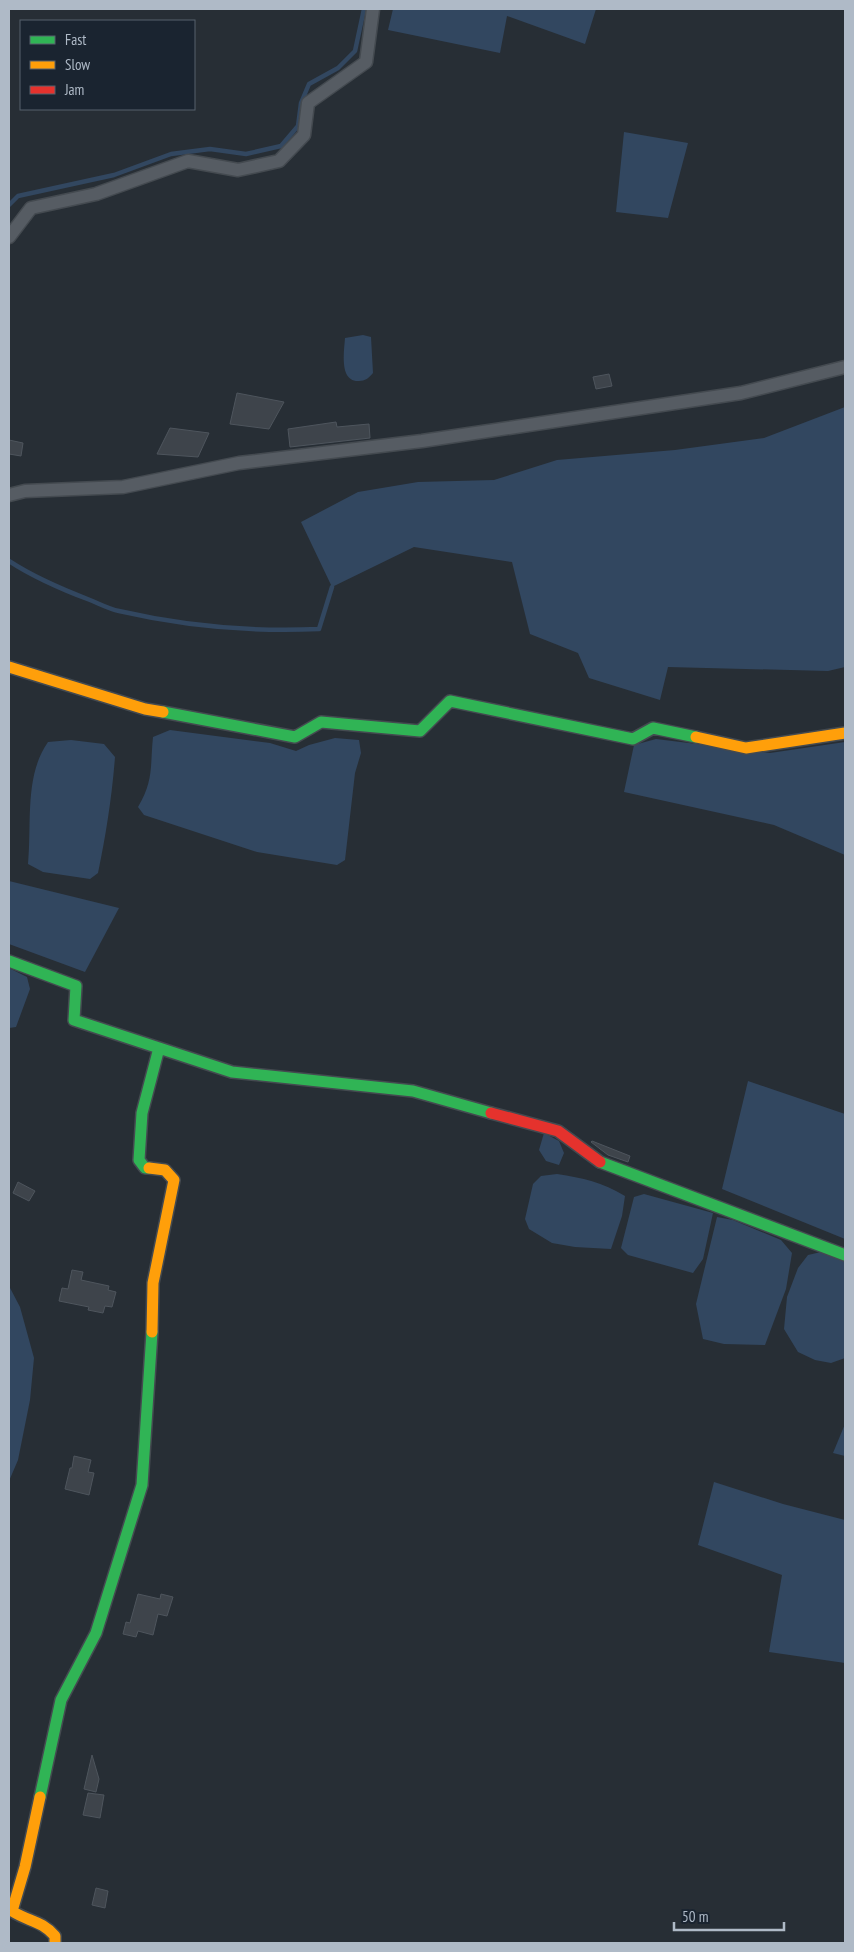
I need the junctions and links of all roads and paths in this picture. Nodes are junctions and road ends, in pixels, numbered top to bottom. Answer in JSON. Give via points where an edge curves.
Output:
{"nodes":[{"id":1,"x":373,"y":9,"type":"edge"},
{"id":2,"x":9,"y":237,"type":"edge"},
{"id":3,"x":845,"y":367,"type":"edge"},
{"id":4,"x":9,"y":495,"type":"edge"},
{"id":5,"x":9,"y":667,"type":"edge"},
{"id":6,"x":845,"y":733,"type":"edge"},
{"id":7,"x":9,"y":961,"type":"edge"},
{"id":8,"x":159,"y":1048,"type":"junction"},
{"id":9,"x":845,"y":1255,"type":"edge"},
{"id":10,"x":56,"y":1943,"type":"edge"}],
"edges":[{"from":1,"to":2,"type":"street","via":[[366,62],[308,102],[304,135],[279,161],[238,170],[188,161],[96,194],[31,208]]},
{"from":3,"to":4,"type":"street","via":[[741,393],[422,441],[239,463],[123,487],[25,491]]},
{"from":5,"to":6,"type":"street","via":[[145,709],[295,738],[321,722],[420,731],[450,702],[633,739],[653,728],[746,748]]},
{"from":7,"to":8,"type":"street","via":[[76,986],[74,1020]]},
{"from":8,"to":9,"type":"street","via":[[232,1072],[413,1091],[558,1131],[603,1164]]},
{"from":8,"to":10,"type":"street","via":[[142,1112],[139,1160],[145,1168],[165,1170],[174,1180],[153,1283],[142,1484],[96,1633],[61,1700],[25,1867],[12,1910],[45,1925],[56,1936]]}]}
